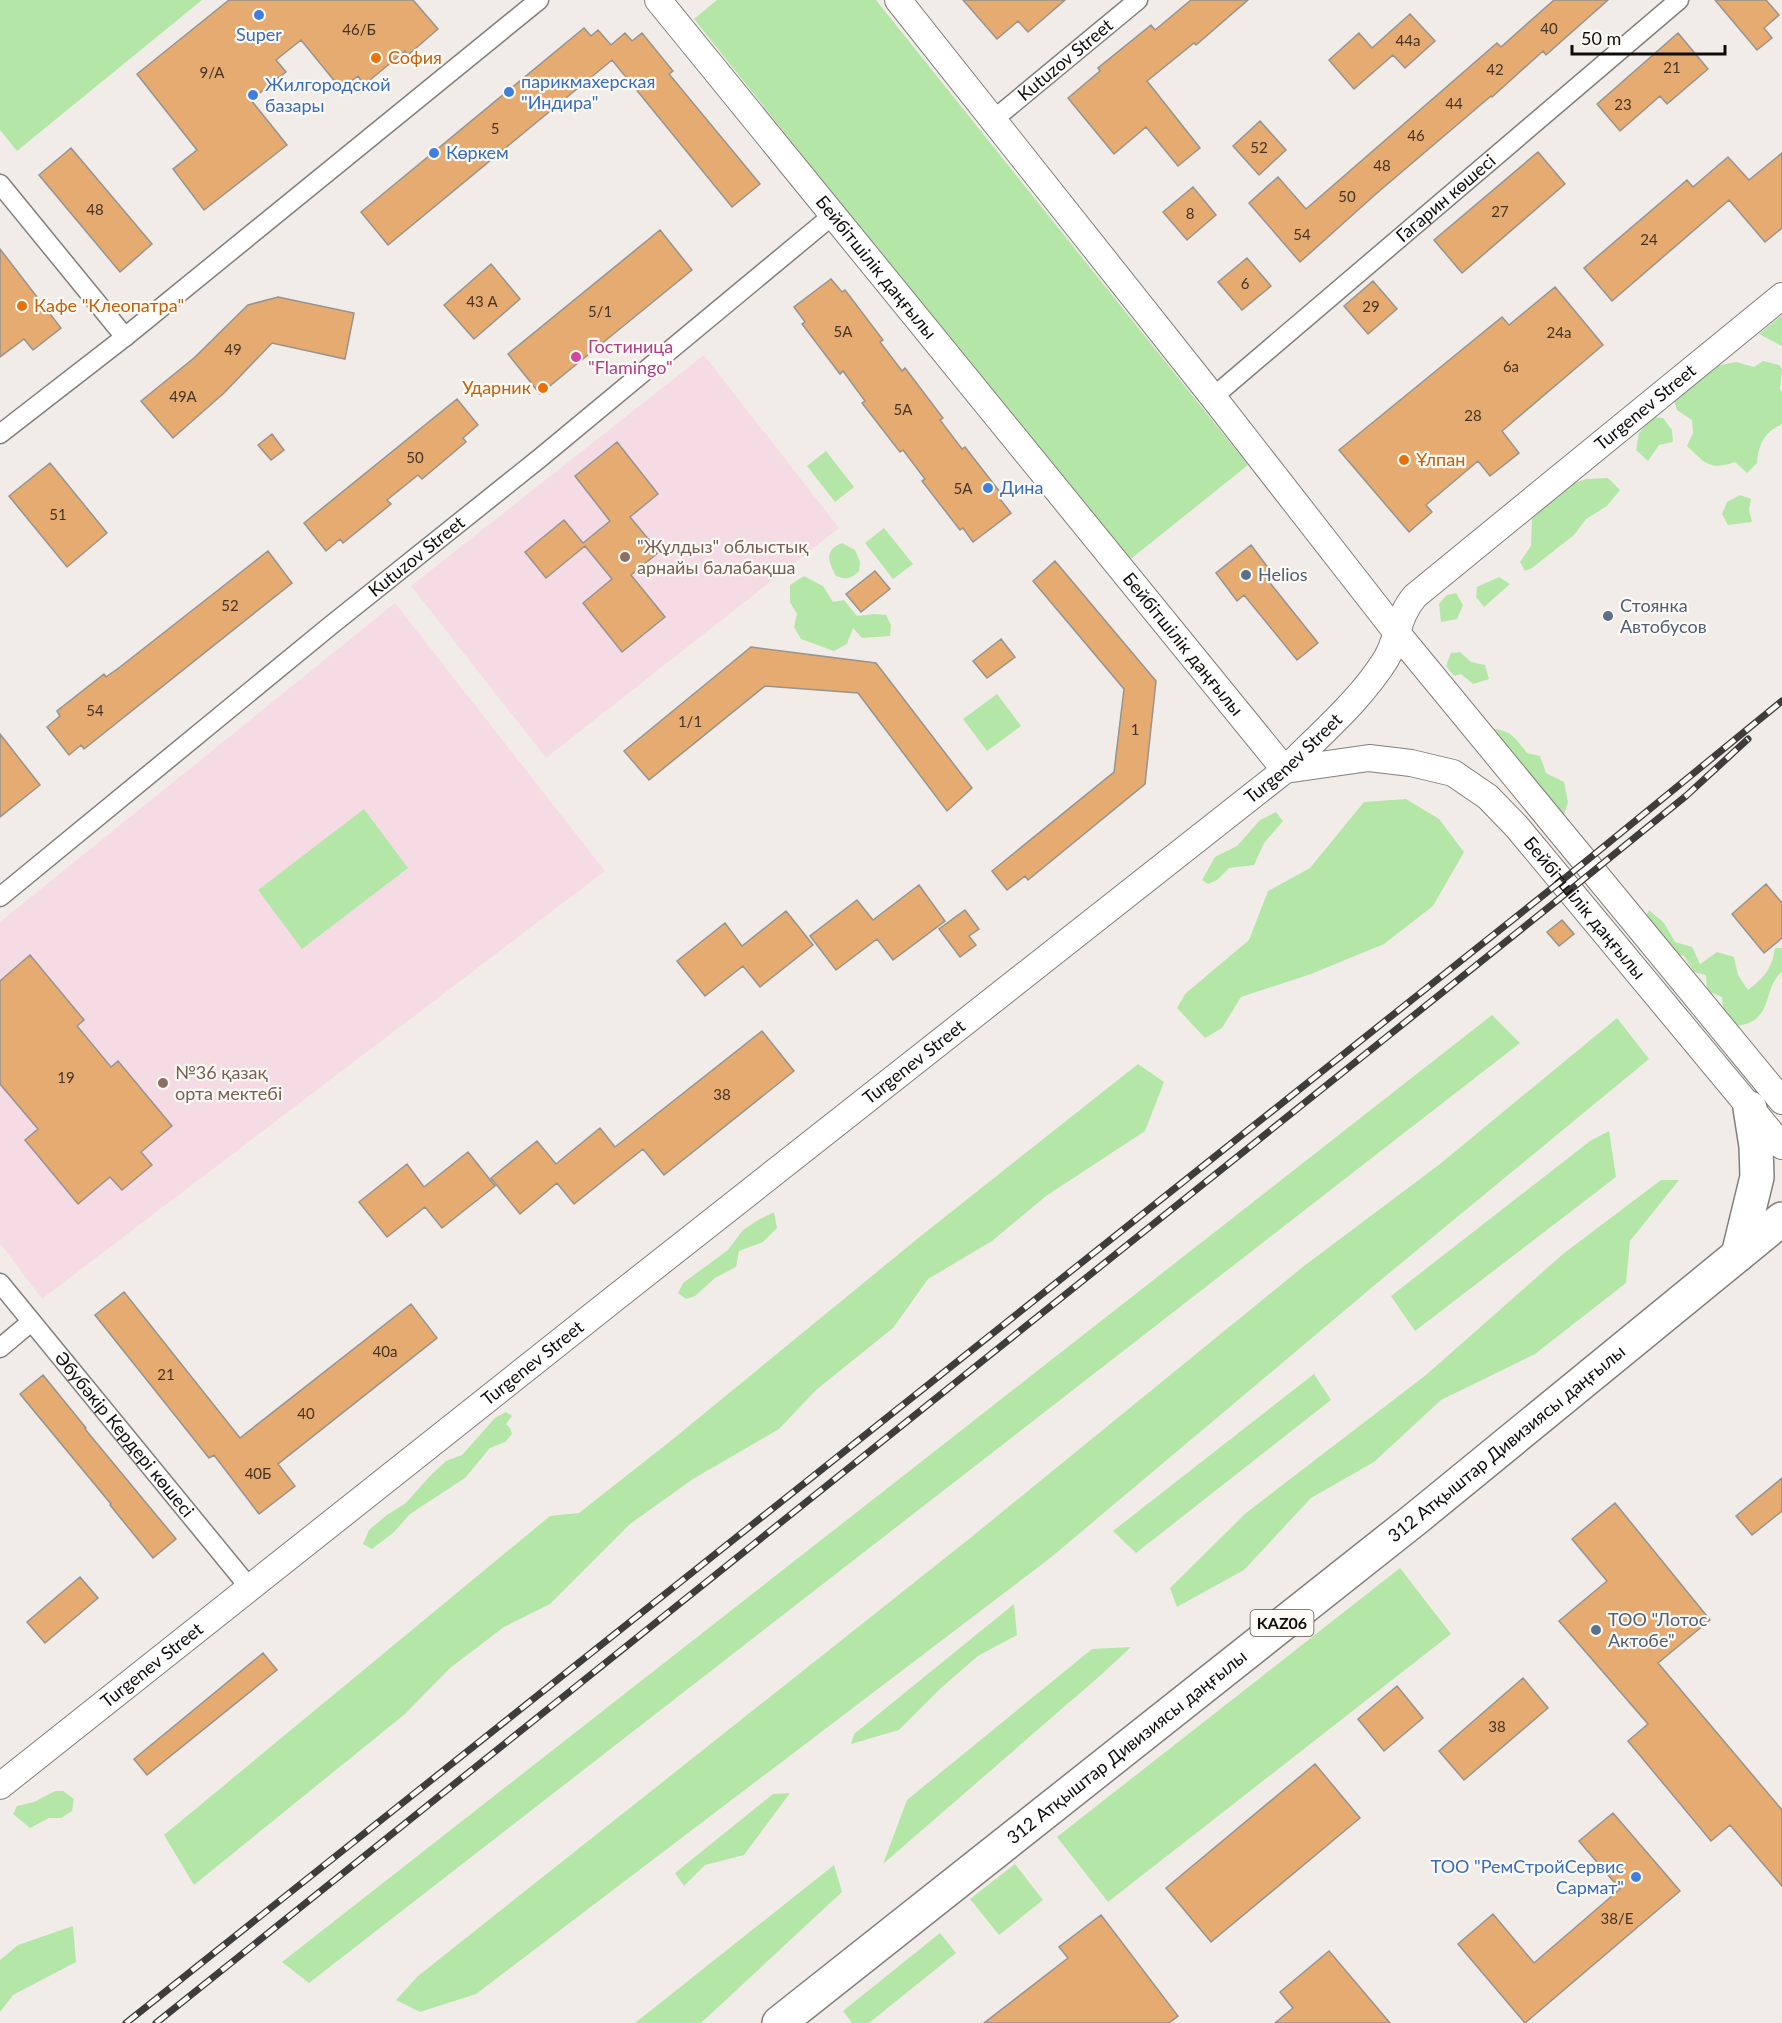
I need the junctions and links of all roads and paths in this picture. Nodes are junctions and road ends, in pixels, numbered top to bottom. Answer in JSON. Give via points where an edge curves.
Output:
{"nodes":[{"id":1,"x":538,"y":0,"type":"edge"},
{"id":2,"x":658,"y":0,"type":"edge"},
{"id":3,"x":898,"y":0,"type":"edge"},
{"id":4,"x":1138,"y":0,"type":"edge"},
{"id":5,"x":1679,"y":0,"type":"edge"},
{"id":6,"x":993,"y":120,"type":"junction"},
{"id":7,"x":0,"y":184,"type":"edge"},
{"id":8,"x":833,"y":215,"type":"junction"},
{"id":9,"x":1782,"y":296,"type":"edge"},
{"id":10,"x":125,"y":337,"type":"junction"},
{"id":11,"x":1213,"y":397,"type":"junction"},
{"id":12,"x":0,"y":434,"type":"edge"},
{"id":13,"x":1397,"y":633,"type":"junction"},
{"id":14,"x":1285,"y":770,"type":"junction"},
{"id":15,"x":0,"y":897,"type":"edge"},
{"id":16,"x":1782,"y":1101,"type":"edge"},
{"id":17,"x":1750,"y":1108,"type":"junction"},
{"id":18,"x":1782,"y":1146,"type":"edge"},
{"id":19,"x":1782,"y":1219,"type":"edge"},
{"id":20,"x":1738,"y":1255,"type":"junction"},
{"id":21,"x":0,"y":1283,"type":"edge"},
{"id":22,"x":31,"y":1322,"type":"junction"},
{"id":23,"x":0,"y":1348,"type":"edge"},
{"id":24,"x":249,"y":1587,"type":"junction"},
{"id":25,"x":0,"y":1786,"type":"edge"},
{"id":26,"x":779,"y":2023,"type":"edge"}],
"edges":[{"from":1,"to":10,"type":"street"},
{"from":2,"to":8,"type":"main road","name":"Бейбітшілік даңғылы"},
{"from":3,"to":6,"type":"main road","name":"Бейбітшілік даңғылы"},
{"from":4,"to":6,"type":"street","name":"Kutuzov Street"},
{"from":5,"to":11,"type":"street","name":"Гагарин көшесі"},
{"from":6,"to":11,"type":"main road","name":"Бейбітшілік даңғылы"},
{"from":7,"to":10,"type":"street"},
{"from":8,"to":14,"type":"main road","name":"Бейбітшілік даңғылы"},
{"from":8,"to":15,"type":"street","name":"Kutuzov Street"},
{"from":9,"to":13,"type":"main road","name":"Turgenev Street","via":[[1415,596],[1400,618]]},
{"from":10,"to":12,"type":"street"},
{"from":11,"to":13,"type":"main road","name":"Бейбітшілік даңғылы"},
{"from":13,"to":14,"type":"main road","name":"Turgenev Street","via":[[1370,682]]},
{"from":13,"to":16,"type":"main road","name":"Бейбітшілік даңғылы"},
{"from":14,"to":17,"type":"main road","name":"Бейбітшілік даңғылы","via":[[1369,758],[1411,763],[1454,773],[1488,796],[1518,827]]},
{"from":14,"to":24,"type":"main road","name":"Turgenev Street"},
{"from":17,"to":18,"type":"main road","name":"Бейбітшілік даңғылы"},
{"from":17,"to":20,"type":"highway","via":[[1757,1177]]},
{"from":19,"to":20,"type":"highway","name":"312 Атқыштар Дивизиясы даңғылы","number":"KАZ06"},
{"from":20,"to":26,"type":"highway","name":"312 Атқыштар Дивизиясы даңғылы","number":"KАZ06","via":[[1414,1520]]},
{"from":21,"to":22,"type":"street","name":"Әбубәкір Кердері көшесі"},
{"from":22,"to":23,"type":"street"},
{"from":22,"to":24,"type":"street","name":"Әбубәкір Кердері көшесі"},
{"from":24,"to":25,"type":"main road","name":"Turgenev Street"}]}
